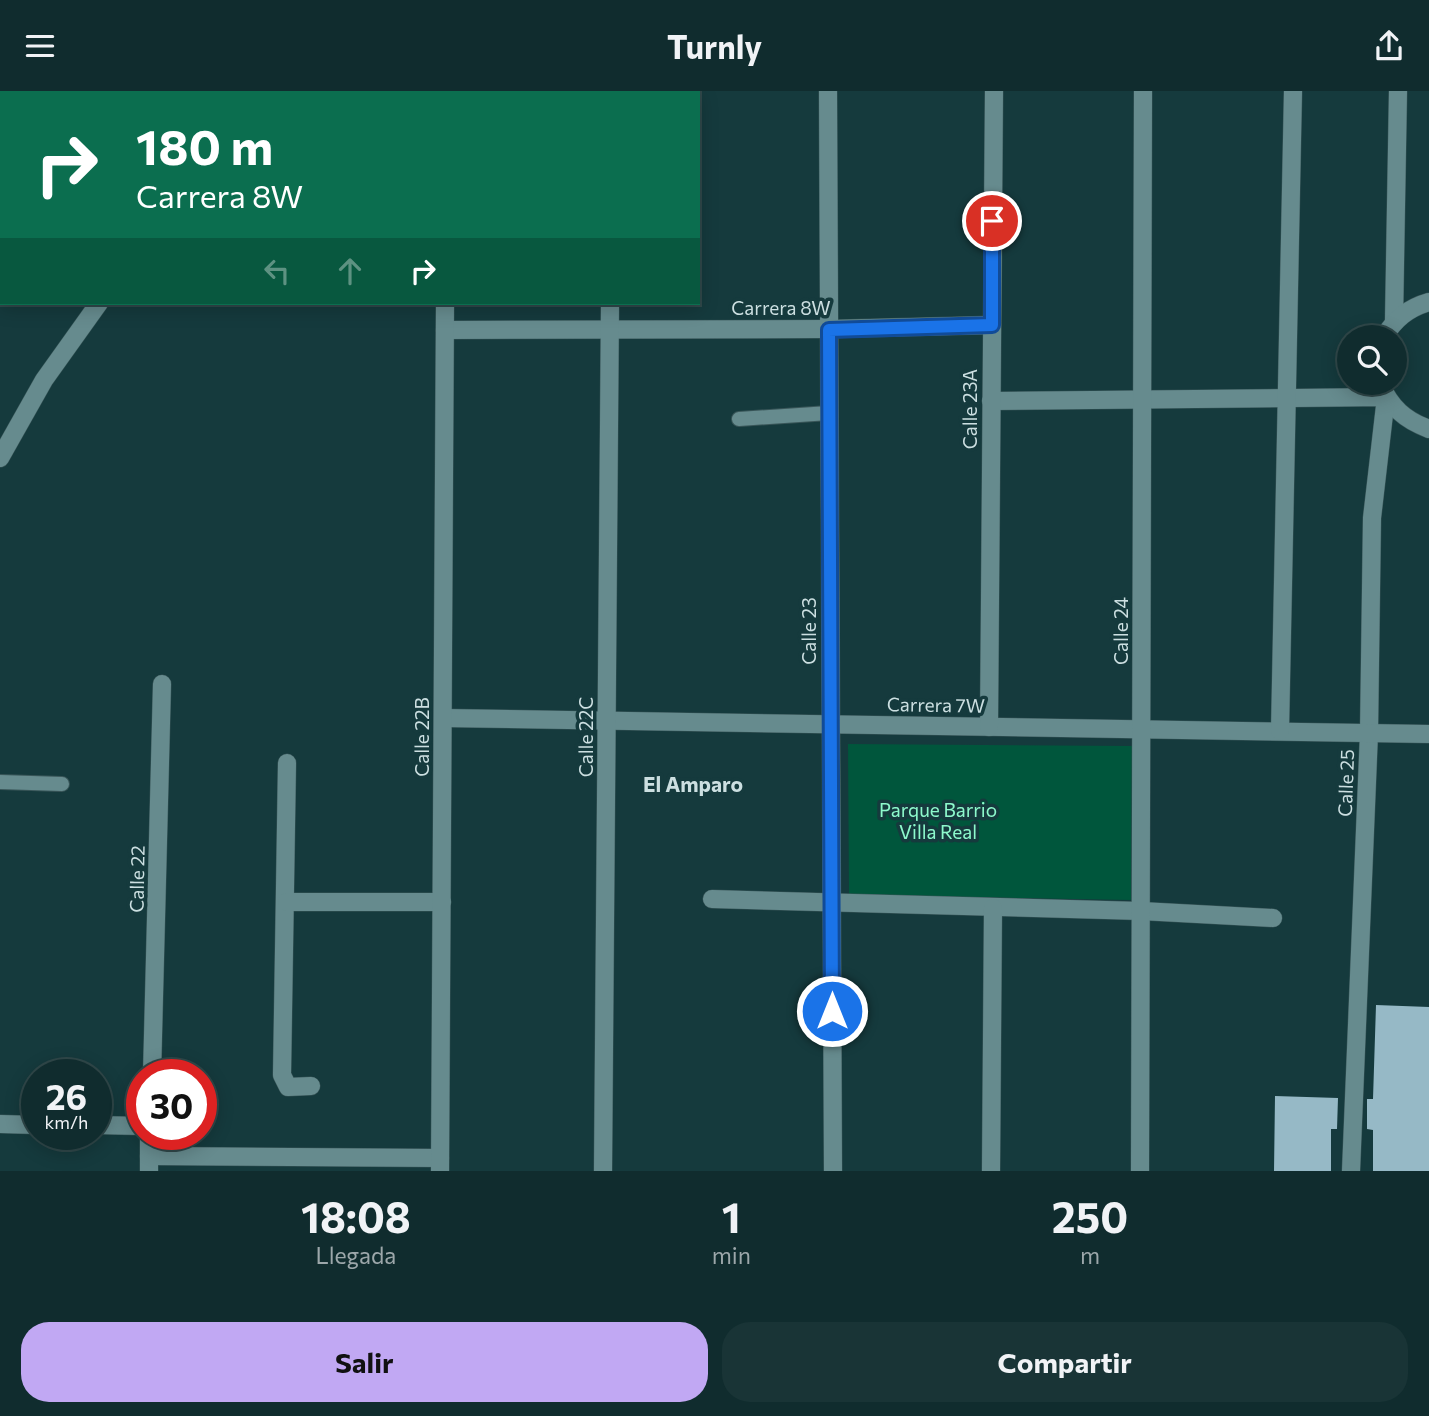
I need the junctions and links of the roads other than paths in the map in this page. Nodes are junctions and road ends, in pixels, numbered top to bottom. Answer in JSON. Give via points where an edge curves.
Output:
{"nodes":[{"id":1,"x":828,"y":91,"type":"edge"},
{"id":2,"x":993,"y":91,"type":"edge"},
{"id":3,"x":1143,"y":91,"type":"edge"},
{"id":4,"x":1293,"y":91,"type":"edge"},
{"id":5,"x":1398,"y":91,"type":"edge"},
{"id":6,"x":1429,"y":302,"type":"edge"},
{"id":7,"x":98,"y":305,"type":"edge"},
{"id":8,"x":445,"y":305,"type":"edge"},
{"id":9,"x":610,"y":305,"type":"edge"},
{"id":10,"x":1394,"y":321,"type":"junction"},
{"id":11,"x":992,"y":325,"type":"junction"},
{"id":12,"x":1391,"y":325,"type":"edge"},
{"id":13,"x":445,"y":330,"type":"junction"},
{"id":14,"x":610,"y":330,"type":"junction"},
{"id":15,"x":829,"y":330,"type":"junction"},
{"id":16,"x":1337,"y":394,"type":"edge"},
{"id":17,"x":1383,"y":395,"type":"edge"},
{"id":18,"x":1387,"y":395,"type":"edge"},
{"id":19,"x":1287,"y":398,"type":"junction"},
{"id":20,"x":1142,"y":400,"type":"junction"},
{"id":21,"x":991,"y":401,"type":"junction"},
{"id":22,"x":829,"y":413,"type":"junction"},
{"id":23,"x":739,"y":419,"type":"dead end"},
{"id":24,"x":1429,"y":429,"type":"edge"},
{"id":25,"x":0,"y":458,"type":"edge"},
{"id":26,"x":162,"y":684,"type":"dead end"},
{"id":27,"x":443,"y":718,"type":"junction"},
{"id":28,"x":607,"y":721,"type":"junction"},
{"id":29,"x":831,"y":725,"type":"junction"},
{"id":30,"x":989,"y":727,"type":"junction"},
{"id":31,"x":1141,"y":729,"type":"junction"},
{"id":32,"x":1280,"y":731,"type":"junction"},
{"id":33,"x":1369,"y":733,"type":"junction"},
{"id":34,"x":1429,"y":734,"type":"edge"},
{"id":35,"x":287,"y":763,"type":"dead end"},
{"id":36,"x":0,"y":782,"type":"edge"},
{"id":37,"x":62,"y":784,"type":"dead end"},
{"id":38,"x":712,"y":899,"type":"dead end"},
{"id":39,"x":287,"y":902,"type":"junction"},
{"id":40,"x":442,"y":902,"type":"junction"},
{"id":41,"x":832,"y":904,"type":"junction"},
{"id":42,"x":993,"y":908,"type":"junction"},
{"id":43,"x":1141,"y":911,"type":"junction"},
{"id":44,"x":1273,"y":918,"type":"dead end"},
{"id":45,"x":152,"y":1059,"type":"edge"},
{"id":46,"x":311,"y":1086,"type":"dead end"},
{"id":47,"x":0,"y":1124,"type":"edge"},
{"id":48,"x":21,"y":1125,"type":"edge"},
{"id":49,"x":149,"y":1163,"type":"edge"},
{"id":50,"x":306,"y":1164,"type":"edge"},
{"id":51,"x":440,"y":1165,"type":"edge"},
{"id":52,"x":603,"y":1171,"type":"edge"},
{"id":53,"x":833,"y":1171,"type":"edge"},
{"id":54,"x":990,"y":1171,"type":"edge"},
{"id":55,"x":1140,"y":1171,"type":"edge"},
{"id":56,"x":1351,"y":1171,"type":"edge"}],
"edges":[{"from":1,"to":15,"type":"street","name":"Calle 23"},
{"from":2,"to":11,"type":"street","name":"Calle 23A"},
{"from":3,"to":20,"type":"street","name":"Calle 24"},
{"from":4,"to":19,"type":"street"},
{"from":5,"to":10,"type":"street"},
{"from":6,"to":10,"type":"street","via":[[1414,306]]},
{"from":7,"to":25,"type":"street","via":[[44,380]]},
{"from":8,"to":13,"type":"street","name":"Calle 22B"},
{"from":9,"to":14,"type":"street","name":"Calle 22C"},
{"from":10,"to":12,"type":"street"},
{"from":11,"to":15,"type":"street","name":"Carrera 8W"},
{"from":11,"to":21,"type":"street","name":"Calle 23A"},
{"from":13,"to":14,"type":"street","name":"Carrera 8W"},
{"from":13,"to":27,"type":"street","name":"Calle 22B"},
{"from":14,"to":15,"type":"street","name":"Carrera 8W"},
{"from":14,"to":28,"type":"street","name":"Calle 22C"},
{"from":15,"to":22,"type":"street","name":"Calle 23"},
{"from":16,"to":19,"type":"street"},
{"from":17,"to":33,"type":"street","name":"Calle 25","via":[[1372,518]]},
{"from":18,"to":24,"type":"street","via":[[1406,420]]},
{"from":19,"to":20,"type":"street"},
{"from":19,"to":32,"type":"street"},
{"from":20,"to":21,"type":"street"},
{"from":20,"to":31,"type":"street","name":"Calle 24"},
{"from":21,"to":30,"type":"street","name":"Calle 23A"},
{"from":22,"to":23,"type":"lane"},
{"from":22,"to":29,"type":"street","name":"Calle 23"},
{"from":26,"to":45,"type":"street","name":"Calle 22"},
{"from":27,"to":28,"type":"street","name":"Carrera 7W"},
{"from":27,"to":40,"type":"street","name":"Calle 22B"},
{"from":28,"to":29,"type":"street","name":"Carrera 7W"},
{"from":28,"to":52,"type":"street","name":"Calle 22C"},
{"from":29,"to":30,"type":"street","name":"Carrera 7W"},
{"from":29,"to":41,"type":"street","name":"Calle 23"},
{"from":30,"to":31,"type":"street","name":"Carrera 7W"},
{"from":31,"to":32,"type":"street","name":"Carrera 7W"},
{"from":31,"to":43,"type":"street","name":"Calle 24"},
{"from":32,"to":33,"type":"street","name":"Carrera 7W"},
{"from":33,"to":34,"type":"street","name":"Carrera 7W"},
{"from":33,"to":56,"type":"street","name":"Calle 25"},
{"from":35,"to":39,"type":"street"},
{"from":36,"to":37,"type":"lane"},
{"from":38,"to":41,"type":"street"},
{"from":39,"to":40,"type":"street"},
{"from":39,"to":46,"type":"street","via":[[282,1075],[288,1087]]},
{"from":40,"to":51,"type":"street","name":"Calle 22B"},
{"from":41,"to":42,"type":"street"},
{"from":41,"to":53,"type":"street","name":"Calle 23"},
{"from":42,"to":43,"type":"street"},
{"from":42,"to":54,"type":"street"},
{"from":43,"to":44,"type":"street"},
{"from":43,"to":55,"type":"street","name":"Calle 24"},
{"from":47,"to":48,"type":"street"},
{"from":49,"to":50,"type":"street"},
{"from":50,"to":51,"type":"street"}]}
